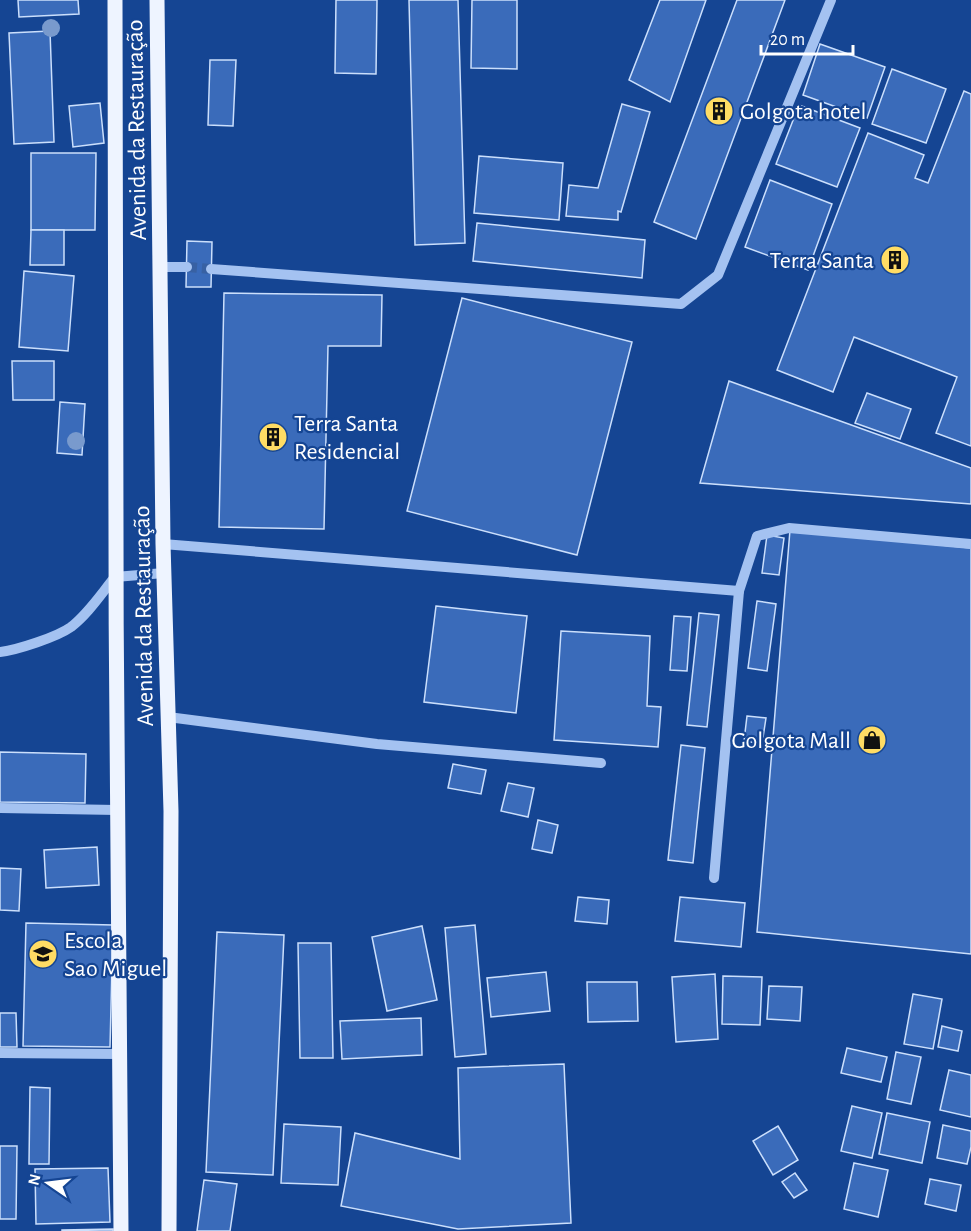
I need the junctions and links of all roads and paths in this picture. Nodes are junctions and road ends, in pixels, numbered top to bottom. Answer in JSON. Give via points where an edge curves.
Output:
{"nodes":[{"id":1,"x":115,"y":0,"type":"edge"},
{"id":2,"x":157,"y":0,"type":"edge"},
{"id":3,"x":831,"y":0,"type":"edge"},
{"id":4,"x":160,"y":267,"type":"junction"},
{"id":5,"x":187,"y":267,"type":"tunnel mouth"},
{"id":6,"x":211,"y":269,"type":"tunnel mouth"},
{"id":7,"x":164,"y":544,"type":"junction"},
{"id":8,"x":971,"y":544,"type":"edge"},
{"id":9,"x":164,"y":573,"type":"junction"},
{"id":10,"x":115,"y":578,"type":"junction"},
{"id":11,"x":739,"y":591,"type":"junction"},
{"id":12,"x":0,"y":652,"type":"edge"},
{"id":13,"x":168,"y":717,"type":"junction"},
{"id":14,"x":601,"y":763,"type":"dead end"},
{"id":15,"x":0,"y":808,"type":"edge"},
{"id":16,"x":117,"y":810,"type":"junction"},
{"id":17,"x":714,"y":878,"type":"dead end"},
{"id":18,"x":0,"y":1053,"type":"edge"},
{"id":19,"x":119,"y":1054,"type":"junction"},
{"id":20,"x":121,"y":1231,"type":"edge"},
{"id":21,"x":169,"y":1231,"type":"edge"}],
"edges":[{"from":1,"to":10,"type":"main road","name":"Avenida da Restauração"},
{"from":2,"to":4,"type":"main road","name":"Avenida da Restauração"},
{"from":3,"to":6,"type":"street","via":[[718,275],[681,304]]},
{"from":4,"to":5,"type":"street"},
{"from":4,"to":7,"type":"main road","name":"Avenida da Restauração"},
{"from":7,"to":9,"type":"main road","name":"Avenida da Restauração"},
{"from":7,"to":11,"type":"street"},
{"from":8,"to":11,"type":"street","via":[[789,528],[757,536]]},
{"from":9,"to":10,"type":"street"},
{"from":9,"to":13,"type":"main road","name":"Avenida da Restauração"},
{"from":10,"to":12,"type":"street","via":[[70,628],[16,651]]},
{"from":10,"to":16,"type":"main road","name":"Avenida da Restauração"},
{"from":11,"to":17,"type":"street"},
{"from":13,"to":14,"type":"street","via":[[377,744]]},
{"from":13,"to":21,"type":"main road","name":"Avenida da Restauração"},
{"from":15,"to":16,"type":"street"},
{"from":16,"to":19,"type":"main road","name":"Avenida da Restauração"},
{"from":18,"to":19,"type":"street"},
{"from":19,"to":20,"type":"main road","name":"Avenida da Restauração"}]}
